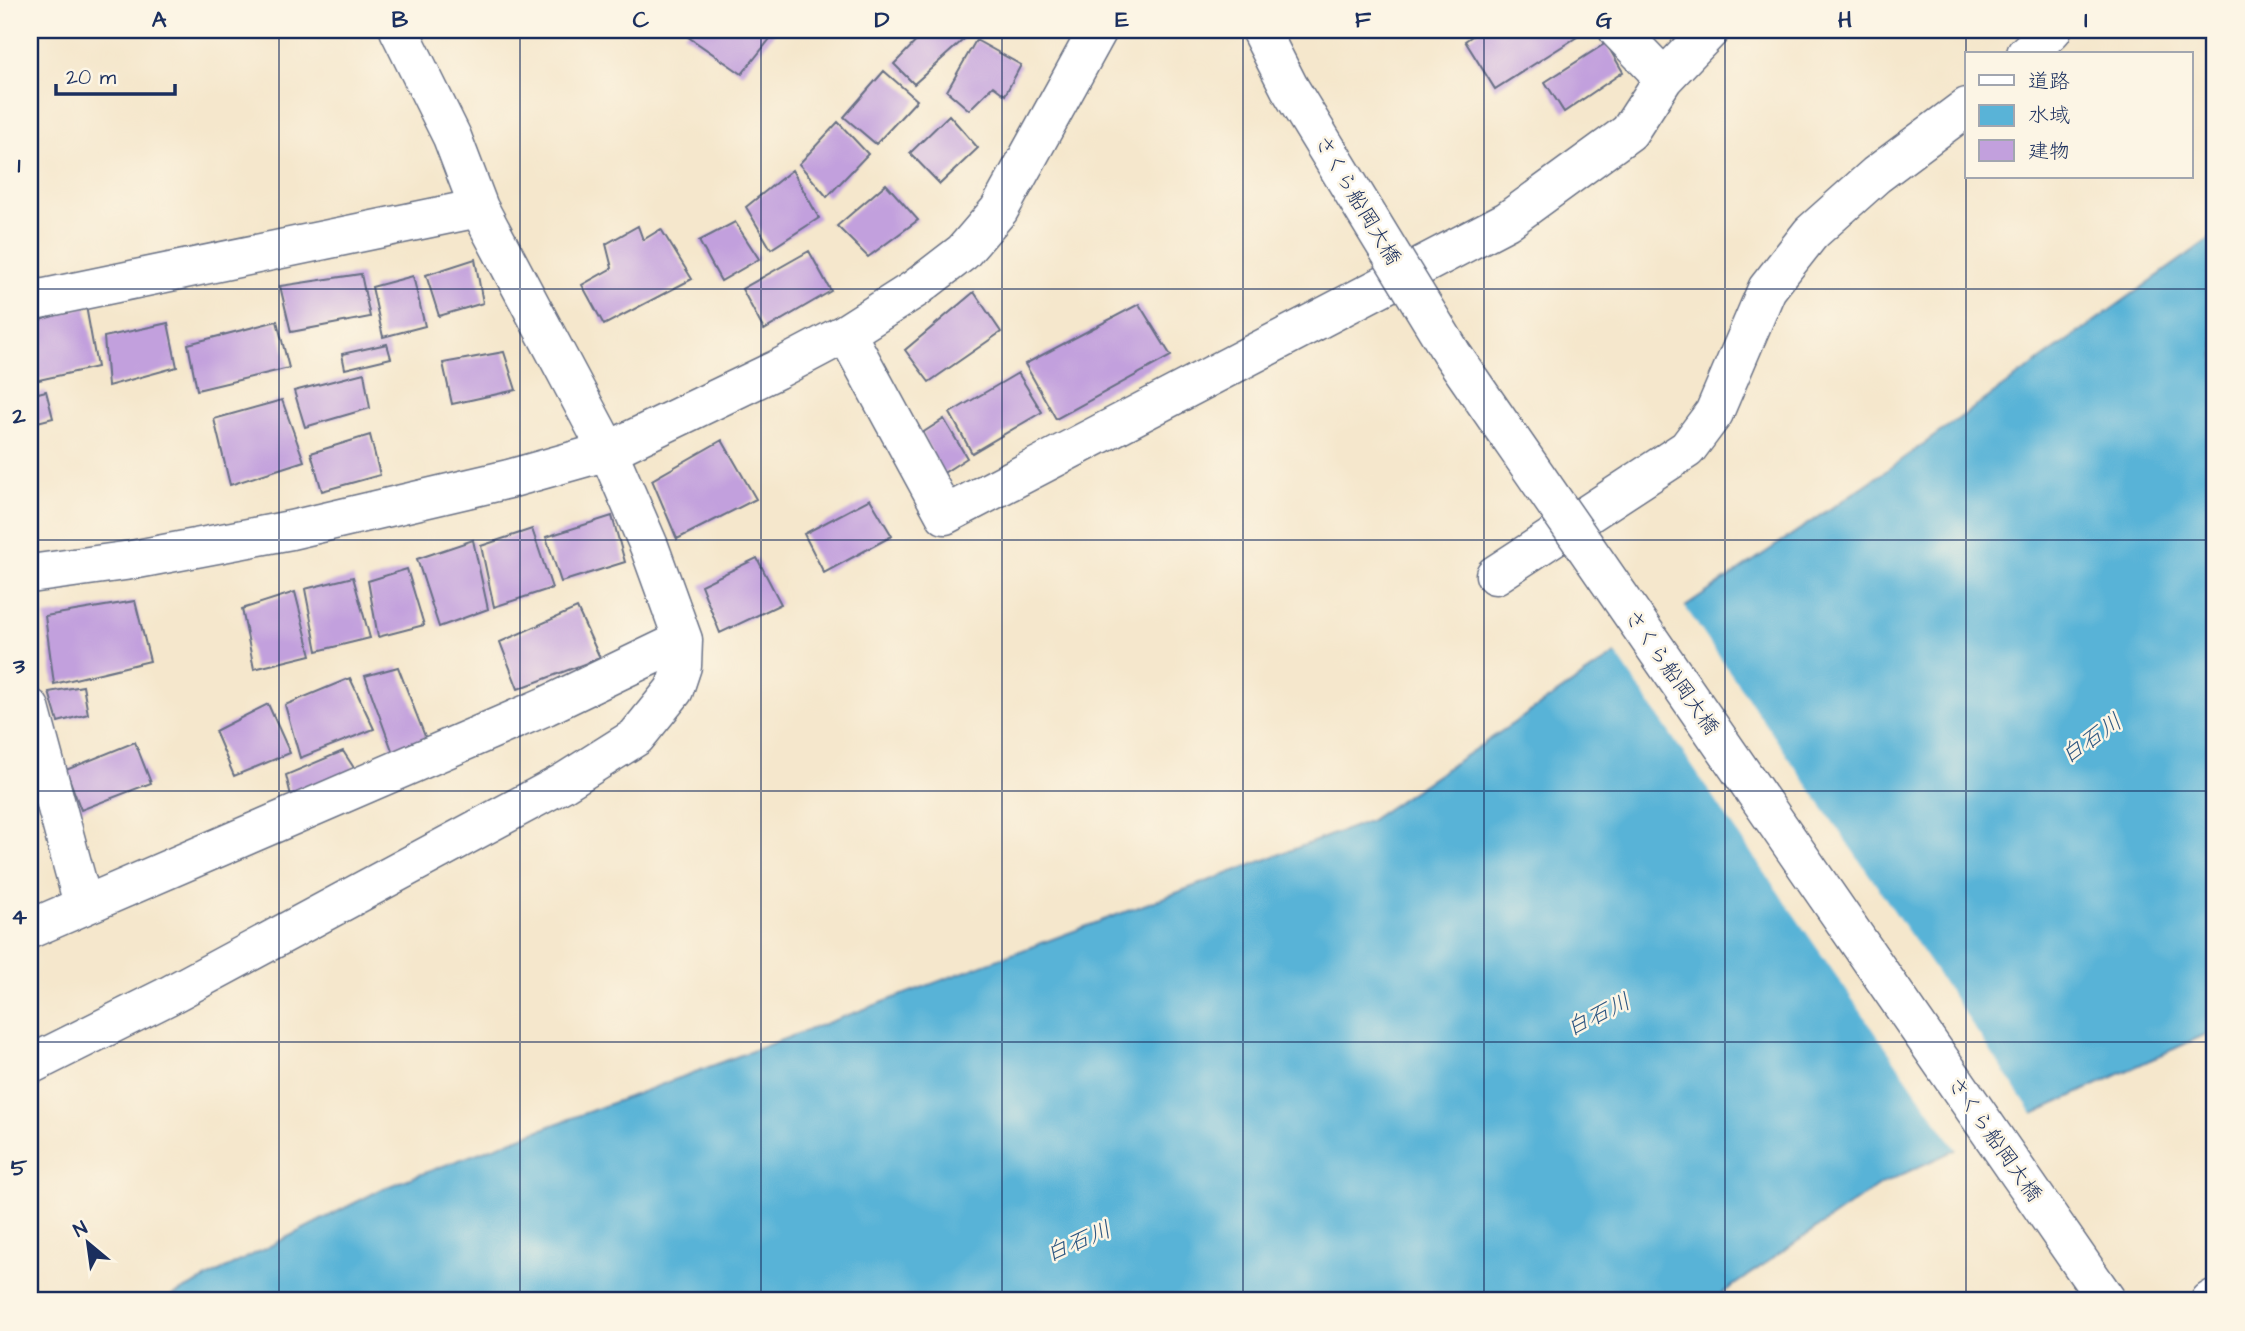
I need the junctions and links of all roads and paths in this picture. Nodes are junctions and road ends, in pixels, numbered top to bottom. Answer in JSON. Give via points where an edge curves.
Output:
{"nodes":[{"id":1,"x":399,"y":30,"type":"edge"},
{"id":2,"x":1098,"y":30,"type":"edge"},
{"id":3,"x":1259,"y":30,"type":"edge"},
{"id":4,"x":1618,"y":30,"type":"edge"},
{"id":5,"x":1710,"y":30,"type":"edge"},
{"id":6,"x":2052,"y":30,"type":"edge"},
{"id":7,"x":2028,"y":52,"type":"edge"},
{"id":8,"x":1664,"y":78,"type":"junction"},
{"id":9,"x":1965,"y":108,"type":"edge"},
{"id":10,"x":479,"y":208,"type":"junction"},
{"id":11,"x":30,"y":301,"type":"edge"},
{"id":12,"x":846,"y":333,"type":"junction"},
{"id":13,"x":608,"y":452,"type":"junction"},
{"id":14,"x":30,"y":574,"type":"edge"},
{"id":15,"x":1495,"y":575,"type":"dead end"},
{"id":16,"x":683,"y":640,"type":"junction"},
{"id":17,"x":31,"y":723,"type":"edge"},
{"id":18,"x":83,"y":904,"type":"junction"},
{"id":19,"x":30,"y":929,"type":"edge"},
{"id":20,"x":30,"y":1065,"type":"edge"},
{"id":21,"x":2215,"y":1298,"type":"edge"},
{"id":22,"x":2107,"y":1301,"type":"edge"},
{"id":23,"x":2210,"y":1301,"type":"edge"}],
"edges":[{"from":1,"to":10,"type":"street","via":[[452,137]]},
{"from":2,"to":12,"type":"street","via":[[999,210],[963,252]]},
{"from":3,"to":22,"type":"street","name":"さくら船岡大橋","bridge":true,"via":[[1452,354]]},
{"from":4,"to":8,"type":"street"},
{"from":5,"to":8,"type":"street"},
{"from":6,"to":7,"type":"street"},
{"from":8,"to":12,"type":"street","via":[[1629,132],[1507,221],[945,515]]},
{"from":9,"to":15,"type":"street","via":[[1876,175],[1811,233],[1767,289],[1714,413],[1687,449]]},
{"from":10,"to":11,"type":"street"},
{"from":10,"to":13,"type":"street"},
{"from":12,"to":13,"type":"street"},
{"from":13,"to":14,"type":"street","via":[[291,530]]},
{"from":13,"to":16,"type":"street"},
{"from":16,"to":18,"type":"street","via":[[546,706]]},
{"from":16,"to":20,"type":"street","via":[[682,666],[674,690],[636,737],[563,783]]},
{"from":17,"to":18,"type":"street"},
{"from":18,"to":19,"type":"street"},
{"from":21,"to":23,"type":"street"}]}
